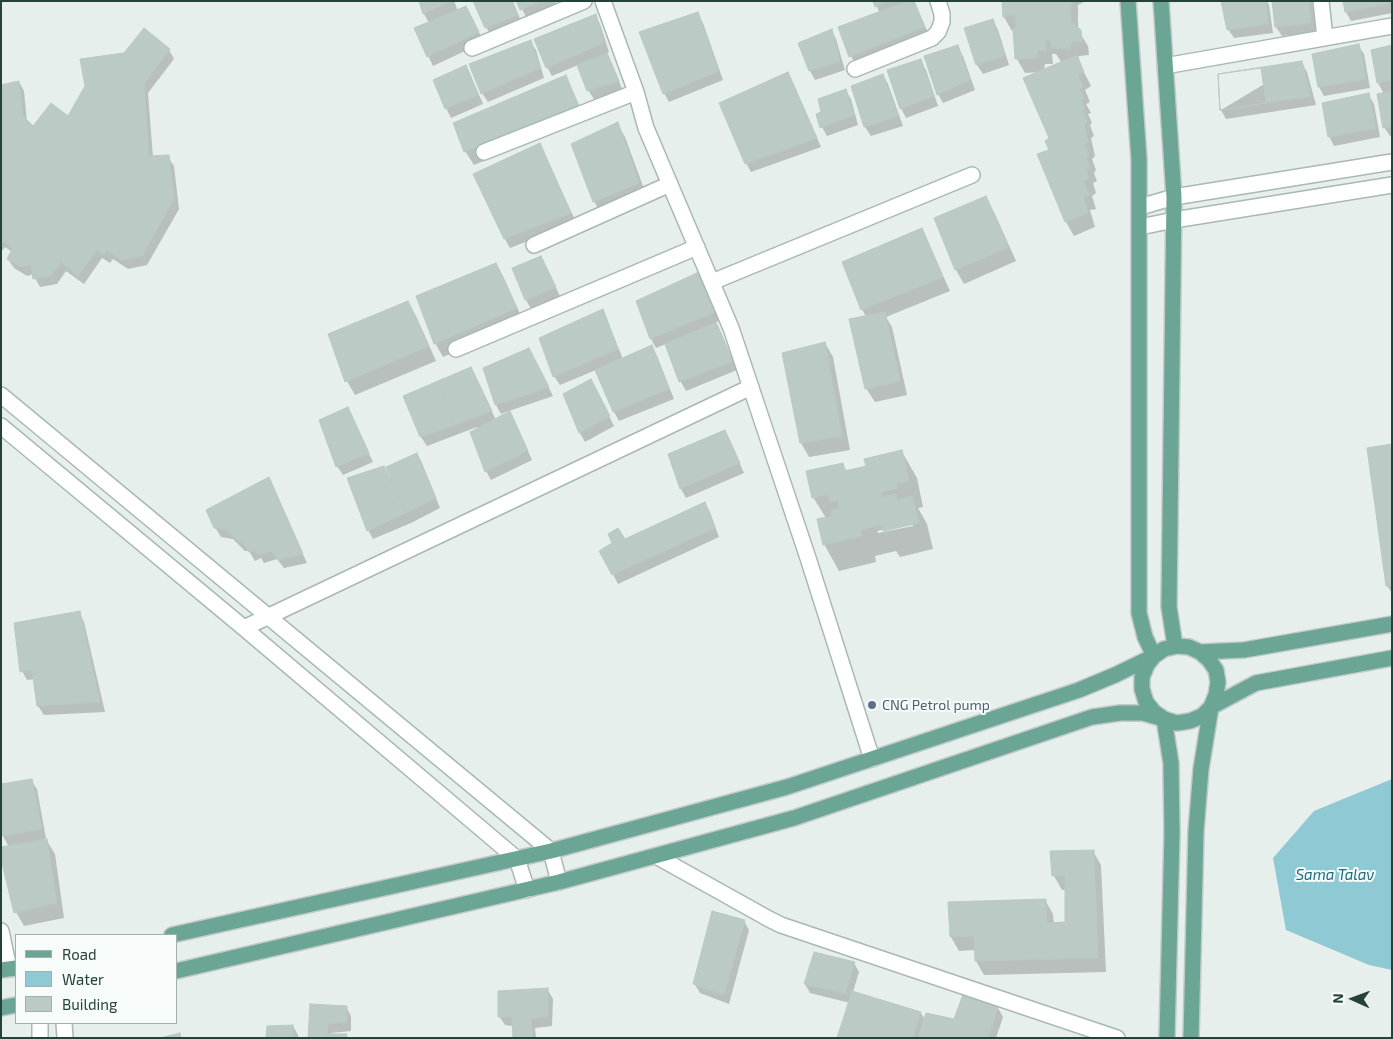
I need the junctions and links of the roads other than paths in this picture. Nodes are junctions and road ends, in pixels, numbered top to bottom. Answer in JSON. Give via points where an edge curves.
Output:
{"nodes":[{"id":1,"x":584,"y":1,"type":"edge"},
{"id":2,"x":603,"y":1,"type":"edge"},
{"id":3,"x":938,"y":1,"type":"edge"},
{"id":4,"x":1128,"y":1,"type":"edge"},
{"id":5,"x":1161,"y":1,"type":"edge"},
{"id":6,"x":1321,"y":1,"type":"edge"},
{"id":7,"x":1392,"y":26,"type":"edge"},
{"id":8,"x":1325,"y":38,"type":"junction"},
{"id":9,"x":472,"y":48,"type":"dead end"},
{"id":10,"x":1165,"y":66,"type":"junction"},
{"id":11,"x":855,"y":70,"type":"dead end"},
{"id":12,"x":636,"y":92,"type":"junction"},
{"id":13,"x":484,"y":152,"type":"dead end"},
{"id":14,"x":1392,"y":162,"type":"edge"},
{"id":15,"x":972,"y":175,"type":"dead end"},
{"id":16,"x":670,"y":184,"type":"junction"},
{"id":17,"x":1392,"y":185,"type":"edge"},
{"id":18,"x":1174,"y":197,"type":"junction"},
{"id":19,"x":1140,"y":207,"type":"junction"},
{"id":20,"x":1174,"y":220,"type":"junction"},
{"id":21,"x":1140,"y":227,"type":"junction"},
{"id":22,"x":534,"y":245,"type":"dead end"},
{"id":23,"x":697,"y":247,"type":"junction"},
{"id":24,"x":712,"y":282,"type":"junction"},
{"id":25,"x":456,"y":349,"type":"dead end"},
{"id":26,"x":751,"y":387,"type":"junction"},
{"id":27,"x":1,"y":395,"type":"edge"},
{"id":28,"x":1,"y":426,"type":"edge"},
{"id":29,"x":269,"y":617,"type":"junction"},
{"id":30,"x":1392,"y":624,"type":"edge"},
{"id":31,"x":244,"y":628,"type":"junction"},
{"id":32,"x":1175,"y":646,"type":"junction"},
{"id":33,"x":1200,"y":652,"type":"junction"},
{"id":34,"x":1154,"y":656,"type":"junction"},
{"id":35,"x":1392,"y":658,"type":"edge"},
{"id":36,"x":1211,"y":707,"type":"junction"},
{"id":37,"x":1164,"y":719,"type":"junction"},
{"id":38,"x":872,"y":759,"type":"junction"},
{"id":39,"x":551,"y":851,"type":"junction"},
{"id":40,"x":656,"y":856,"type":"junction"},
{"id":41,"x":517,"y":859,"type":"junction"},
{"id":42,"x":559,"y":882,"type":"junction"},
{"id":43,"x":528,"y":890,"type":"junction"},
{"id":44,"x":1,"y":931,"type":"edge"},
{"id":45,"x":177,"y":934,"type":"edge"},
{"id":46,"x":9,"y":969,"type":"edge"},
{"id":47,"x":178,"y":971,"type":"edge"},
{"id":48,"x":15,"y":1005,"type":"edge"},
{"id":49,"x":1,"y":1008,"type":"edge"},
{"id":50,"x":40,"y":1024,"type":"edge"},
{"id":51,"x":64,"y":1024,"type":"edge"},
{"id":52,"x":40,"y":1038,"type":"edge"},
{"id":53,"x":65,"y":1038,"type":"edge"},
{"id":54,"x":1117,"y":1038,"type":"edge"},
{"id":55,"x":1167,"y":1038,"type":"edge"},
{"id":56,"x":1191,"y":1038,"type":"edge"}],
"edges":[{"from":1,"to":9,"type":"street"},
{"from":2,"to":12,"type":"street"},
{"from":3,"to":11,"type":"street","via":[[942,22],[932,38]]},
{"from":4,"to":19,"type":"main road"},
{"from":5,"to":10,"type":"main road"},
{"from":6,"to":8,"type":"street"},
{"from":7,"to":8,"type":"street"},
{"from":8,"to":10,"type":"street"},
{"from":10,"to":18,"type":"main road"},
{"from":12,"to":13,"type":"street"},
{"from":12,"to":16,"type":"street","via":[[646,128]]},
{"from":14,"to":18,"type":"street"},
{"from":15,"to":24,"type":"street"},
{"from":16,"to":22,"type":"street"},
{"from":16,"to":23,"type":"street"},
{"from":17,"to":20,"type":"street"},
{"from":18,"to":19,"type":"street"},
{"from":18,"to":20,"type":"main road"},
{"from":19,"to":21,"type":"main road"},
{"from":20,"to":21,"type":"street"},
{"from":20,"to":32,"type":"main road","via":[[1169,607]]},
{"from":21,"to":34,"type":"main road","via":[[1139,613]]},
{"from":23,"to":24,"type":"street"},
{"from":23,"to":25,"type":"street"},
{"from":24,"to":26,"type":"street"},
{"from":26,"to":29,"type":"street"},
{"from":26,"to":38,"type":"street"},
{"from":27,"to":29,"type":"street"},
{"from":28,"to":31,"type":"street"},
{"from":29,"to":31,"type":"street"},
{"from":29,"to":39,"type":"street"},
{"from":30,"to":33,"type":"main road","via":[[1244,650]]},
{"from":31,"to":41,"type":"street"},
{"from":32,"to":33,"type":"main road"},
{"from":32,"to":34,"type":"main road"},
{"from":33,"to":36,"type":"main road","via":[[1216,670],[1218,682]]},
{"from":34,"to":37,"type":"main road","via":[[1144,671],[1142,689],[1146,702]]},
{"from":34,"to":38,"type":"main road","via":[[1079,690]]},
{"from":35,"to":36,"type":"main road","via":[[1256,683]]},
{"from":36,"to":37,"type":"main road","via":[[1190,721]]},
{"from":36,"to":56,"type":"main road","via":[[1200,769],[1196,831]]},
{"from":37,"to":40,"type":"main road","via":[[1143,713],[1092,717],[794,818]]},
{"from":37,"to":55,"type":"main road","via":[[1171,763],[1172,833]]},
{"from":38,"to":39,"type":"main road","via":[[787,787]]},
{"from":39,"to":41,"type":"main road"},
{"from":39,"to":42,"type":"street"},
{"from":40,"to":42,"type":"main road"},
{"from":40,"to":54,"type":"street","via":[[781,925]]},
{"from":41,"to":43,"type":"street"},
{"from":41,"to":45,"type":"main road"},
{"from":42,"to":43,"type":"main road"},
{"from":43,"to":47,"type":"main road"},
{"from":44,"to":46,"type":"street"},
{"from":48,"to":49,"type":"main road"},
{"from":50,"to":52,"type":"street"},
{"from":51,"to":53,"type":"street"}]}
